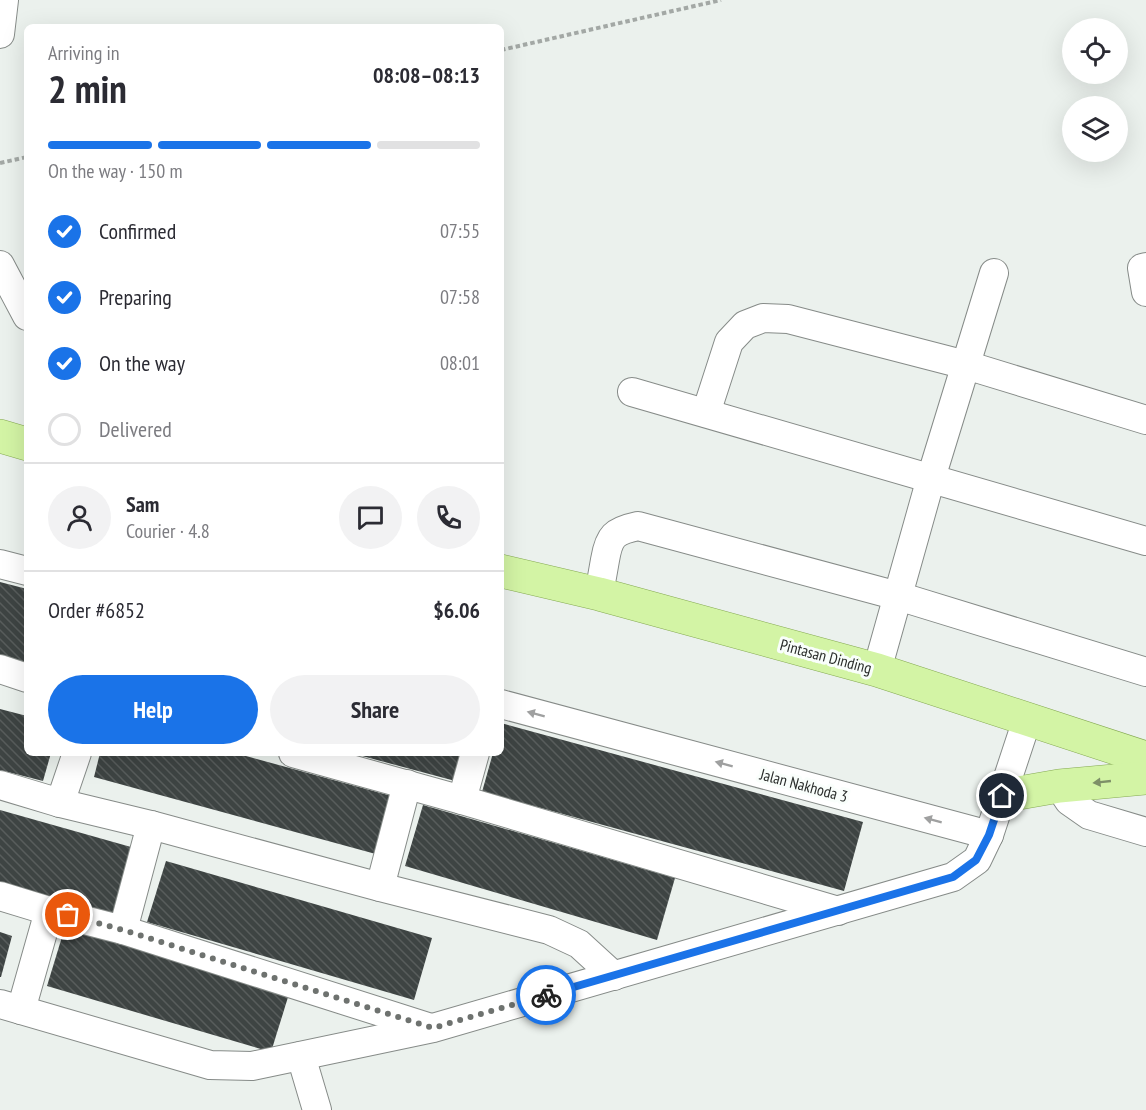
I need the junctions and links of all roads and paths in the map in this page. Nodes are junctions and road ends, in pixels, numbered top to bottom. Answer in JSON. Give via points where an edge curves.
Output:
{"nodes":[{"id":1,"x":4,"y":0,"type":"edge"},
{"id":2,"x":721,"y":0,"type":"edge"},
{"id":3,"x":0,"y":34,"type":"edge"},
{"id":4,"x":504,"y":49,"type":"edge"},
{"id":5,"x":24,"y":158,"type":"edge"},
{"id":6,"x":0,"y":163,"type":"edge"},
{"id":7,"x":0,"y":265,"type":"edge"},
{"id":8,"x":1146,"y":267,"type":"edge"},
{"id":9,"x":994,"y":273,"type":"dead end"},
{"id":10,"x":1146,"y":292,"type":"edge"},
{"id":11,"x":24,"y":310,"type":"edge"},
{"id":12,"x":966,"y":366,"type":"junction"},
{"id":13,"x":632,"y":392,"type":"dead end"},
{"id":14,"x":706,"y":413,"type":"junction"},
{"id":15,"x":1146,"y":420,"type":"edge"},
{"id":16,"x":0,"y":436,"type":"edge"},
{"id":17,"x":24,"y":443,"type":"edge"},
{"id":18,"x":931,"y":478,"type":"junction"},
{"id":19,"x":1146,"y":541,"type":"edge"},
{"id":20,"x":0,"y":564,"type":"edge"},
{"id":21,"x":24,"y":571,"type":"edge"},
{"id":22,"x":504,"y":572,"type":"edge"},
{"id":23,"x":599,"y":594,"type":"junction"},
{"id":24,"x":898,"y":596,"type":"junction"},
{"id":25,"x":0,"y":669,"type":"edge"},
{"id":26,"x":877,"y":670,"type":"junction"},
{"id":27,"x":1146,"y":672,"type":"edge"},
{"id":28,"x":24,"y":677,"type":"edge"},
{"id":29,"x":504,"y":705,"type":"edge"},
{"id":30,"x":1028,"y":720,"type":"junction"},
{"id":31,"x":76,"y":756,"type":"edge"},
{"id":32,"x":304,"y":756,"type":"edge"},
{"id":33,"x":474,"y":756,"type":"edge"},
{"id":34,"x":1146,"y":758,"type":"edge"},
{"id":35,"x":1146,"y":778,"type":"edge"},
{"id":36,"x":407,"y":784,"type":"junction"},
{"id":37,"x":0,"y":785,"type":"edge"},
{"id":38,"x":1059,"y":786,"type":"junction"},
{"id":39,"x":1002,"y":796,"type":"junction"},
{"id":40,"x":462,"y":800,"type":"junction"},
{"id":41,"x":60,"y":803,"type":"junction"},
{"id":42,"x":151,"y":825,"type":"junction"},
{"id":43,"x":1146,"y":832,"type":"edge"},
{"id":44,"x":989,"y":835,"type":"junction"},
{"id":45,"x":380,"y":887,"type":"junction"},
{"id":46,"x":0,"y":896,"type":"edge"},
{"id":47,"x":837,"y":910,"type":"junction"},
{"id":48,"x":49,"y":911,"type":"junction"},
{"id":49,"x":123,"y":930,"type":"junction"},
{"id":50,"x":614,"y":976,"type":"junction"},
{"id":51,"x":11,"y":1007,"type":"edge"},
{"id":52,"x":433,"y":1028,"type":"junction"},
{"id":53,"x":301,"y":1056,"type":"junction"},
{"id":54,"x":317,"y":1110,"type":"edge"}],
"edges":[{"from":1,"to":3,"type":"street"},
{"from":2,"to":4,"type":"path"},
{"from":5,"to":6,"type":"path"},
{"from":7,"to":11,"type":"street"},
{"from":8,"to":10,"type":"street","via":[[1142,268]]},
{"from":9,"to":12,"type":"street"},
{"from":12,"to":14,"type":"street","via":[[789,319],[763,318],[745,325],[729,342]]},
{"from":12,"to":15,"type":"street"},
{"from":12,"to":18,"type":"street"},
{"from":13,"to":14,"type":"street"},
{"from":14,"to":18,"type":"street"},
{"from":16,"to":17,"type":"main road"},
{"from":18,"to":19,"type":"street"},
{"from":18,"to":24,"type":"street"},
{"from":20,"to":21,"type":"street"},
{"from":22,"to":23,"type":"main road","name":"Pintasan Dinding"},
{"from":23,"to":24,"type":"street","via":[[607,544],[616,534],[638,526]]},
{"from":23,"to":26,"type":"main road","name":"Pintasan Dinding"},
{"from":24,"to":26,"type":"street"},
{"from":24,"to":27,"type":"street"},
{"from":25,"to":28,"type":"street"},
{"from":26,"to":30,"type":"main road","name":"Pintasan Dinding"},
{"from":44,"to":29,"type":"street","name":"Jalan Nakhoda 3","one_way":true},
{"from":30,"to":34,"type":"main road","name":"Pintasan Dinding"},
{"from":30,"to":39,"type":"street"},
{"from":31,"to":41,"type":"street"},
{"from":32,"to":36,"type":"street"},
{"from":33,"to":40,"type":"street"},
{"from":35,"to":38,"type":"main road","one_way":true},
{"from":36,"to":40,"type":"street"},
{"from":36,"to":45,"type":"street"},
{"from":37,"to":41,"type":"street"},
{"from":38,"to":39,"type":"main road"},
{"from":38,"to":43,"type":"street","via":[[1069,801],[1089,815]]},
{"from":39,"to":44,"type":"street"},
{"from":40,"to":47,"type":"street"},
{"from":41,"to":42,"type":"street"},
{"from":42,"to":45,"type":"street"},
{"from":42,"to":49,"type":"street"},
{"from":44,"to":47,"type":"street","via":[[976,860],[953,877]]},
{"from":45,"to":50,"type":"street","via":[[549,930],[579,944]]},
{"from":46,"to":48,"type":"street"},
{"from":47,"to":50,"type":"street"},
{"from":48,"to":49,"type":"street"},
{"from":48,"to":51,"type":"street"},
{"from":49,"to":52,"type":"street"},
{"from":50,"to":52,"type":"street"},
{"from":51,"to":53,"type":"street","via":[[210,1065],[252,1066]]},
{"from":52,"to":53,"type":"street"},
{"from":53,"to":54,"type":"street"}]}
